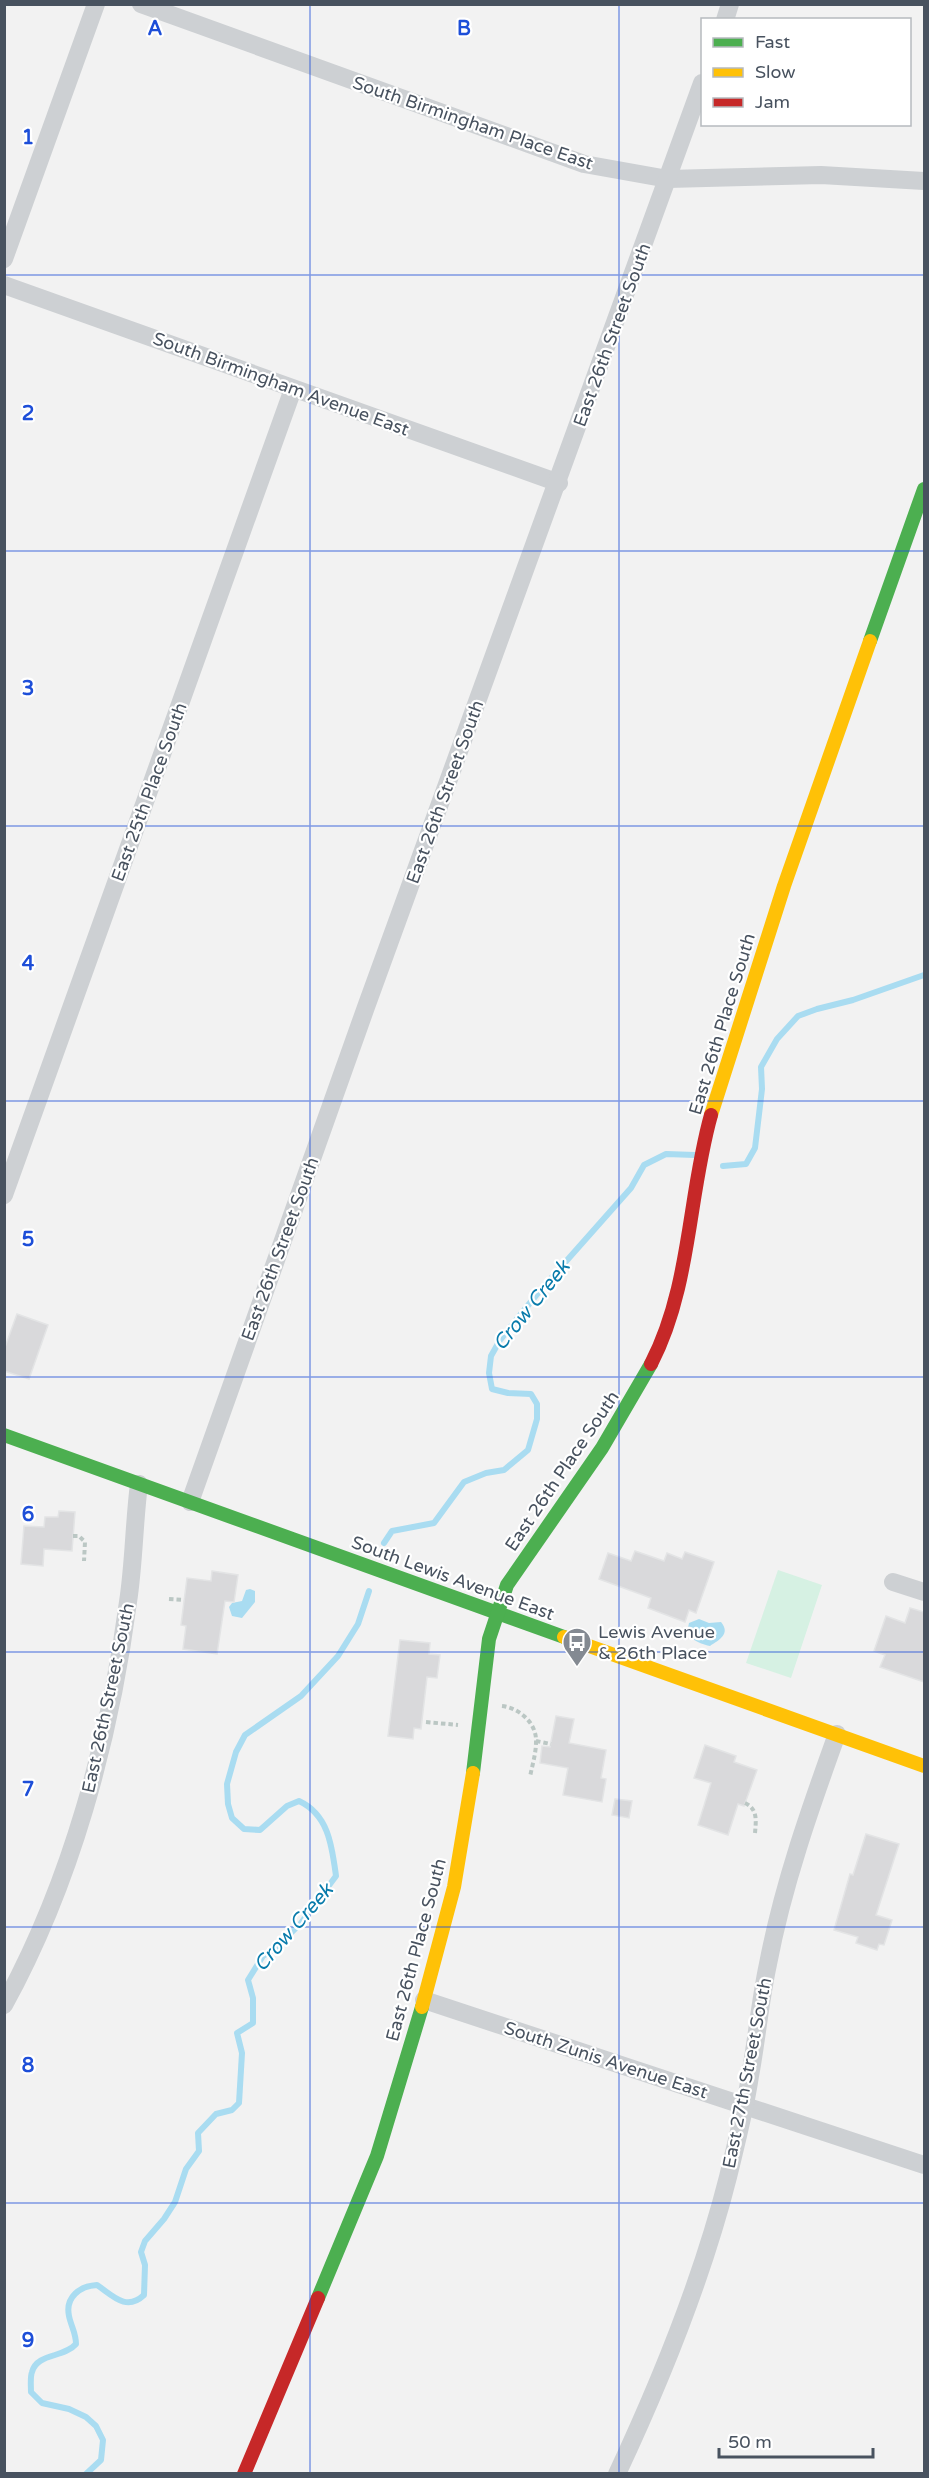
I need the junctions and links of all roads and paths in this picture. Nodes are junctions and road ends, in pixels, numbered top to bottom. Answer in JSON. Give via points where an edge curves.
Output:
{"nodes":[{"id":1,"x":96,"y":4,"type":"edge"},
{"id":2,"x":141,"y":4,"type":"edge"},
{"id":3,"x":701,"y":85,"type":"edge"},
{"id":4,"x":668,"y":179,"type":"junction"},
{"id":5,"x":924,"y":181,"type":"edge"},
{"id":6,"x":4,"y":259,"type":"edge"},
{"id":7,"x":4,"y":285,"type":"edge"},
{"id":8,"x":293,"y":389,"type":"junction"},
{"id":9,"x":559,"y":483,"type":"junction"},
{"id":10,"x":924,"y":489,"type":"edge"},
{"id":11,"x":4,"y":1195,"type":"edge"},
{"id":12,"x":4,"y":1435,"type":"edge"},
{"id":13,"x":139,"y":1484,"type":"junction"},
{"id":14,"x":190,"y":1502,"type":"junction"},
{"id":15,"x":73,"y":1536,"type":"dead end"},
{"id":16,"x":84,"y":1561,"type":"dead end"},
{"id":17,"x":893,"y":1582,"type":"dead end"},
{"id":18,"x":924,"y":1592,"type":"edge"},
{"id":19,"x":169,"y":1599,"type":"dead end"},
{"id":20,"x":184,"y":1600,"type":"dead end"},
{"id":21,"x":496,"y":1613,"type":"junction"},
{"id":22,"x":504,"y":1706,"type":"dead end"},
{"id":23,"x":426,"y":1722,"type":"dead end"},
{"id":24,"x":479,"y":1728,"type":"junction"},
{"id":25,"x":837,"y":1734,"type":"junction"},
{"id":26,"x":536,"y":1741,"type":"junction"},
{"id":27,"x":551,"y":1744,"type":"dead end"},
{"id":28,"x":924,"y":1766,"type":"edge"},
{"id":29,"x":530,"y":1777,"type":"dead end"},
{"id":30,"x":745,"y":1803,"type":"dead end"},
{"id":31,"x":755,"y":1833,"type":"dead end"},
{"id":32,"x":424,"y":2000,"type":"junction"},
{"id":33,"x":4,"y":2005,"type":"edge"},
{"id":34,"x":745,"y":2106,"type":"junction"},
{"id":35,"x":924,"y":2165,"type":"edge"},
{"id":36,"x":244,"y":2474,"type":"edge"},
{"id":37,"x":617,"y":2474,"type":"edge"}],
"edges":[{"from":1,"to":6,"type":"street"},
{"from":2,"to":4,"type":"street","name":"South Birmingham Place East","via":[[559,156]]},
{"from":3,"to":4,"type":"street","name":"East 26th Street South"},
{"from":4,"to":5,"type":"street","name":"South Birmingham Place East","via":[[821,175]]},
{"from":4,"to":9,"type":"street","name":"East 26th Street South"},
{"from":7,"to":8,"type":"street","name":"South Birmingham Avenue East"},
{"from":8,"to":9,"type":"street","name":"South Birmingham Avenue East"},
{"from":8,"to":11,"type":"street","name":"East 25th Place South"},
{"from":9,"to":14,"type":"street","name":"East 26th Street South","via":[[370,996]]},
{"from":10,"to":21,"type":"street","name":"East 26th Place South","via":[[784,886],[717,1095],[704,1140],[685,1256],[664,1337],[608,1439],[507,1585]]},
{"from":12,"to":13,"type":"street","name":"South Lewis Avenue East"},
{"from":13,"to":14,"type":"street","name":"South Lewis Avenue East"},
{"from":13,"to":33,"type":"street","name":"East 26th Street South","via":[[129,1601],[96,1773],[54,1896]]},
{"from":14,"to":21,"type":"street","name":"South Lewis Avenue East"},
{"from":15,"to":16,"type":"path","via":[[80,1536],[85,1542]]},
{"from":17,"to":18,"type":"street"},
{"from":19,"to":20,"type":"path"},
{"from":21,"to":24,"type":"street","name":"East 26th Place South","via":[[489,1639]]},
{"from":21,"to":25,"type":"street","name":"South Lewis Avenue East"},
{"from":22,"to":26,"type":"path","via":[[527,1719]]},
{"from":23,"to":24,"type":"path"},
{"from":24,"to":32,"type":"street","name":"East 26th Place South","via":[[454,1887]]},
{"from":25,"to":28,"type":"street","name":"South Lewis Avenue East"},
{"from":25,"to":34,"type":"street","name":"East 27th Street South","via":[[797,1848],[778,1919]]},
{"from":26,"to":27,"type":"path"},
{"from":26,"to":29,"type":"path"},
{"from":30,"to":31,"type":"path","via":[[754,1809]]},
{"from":32,"to":34,"type":"street","name":"South Zunis Avenue East"},
{"from":32,"to":36,"type":"street","name":"East 26th Place South","via":[[377,2156]]},
{"from":34,"to":35,"type":"street","name":"South Zunis Avenue East"},
{"from":34,"to":37,"type":"street","name":"East 27th Street South","via":[[705,2258],[678,2335]]}]}
